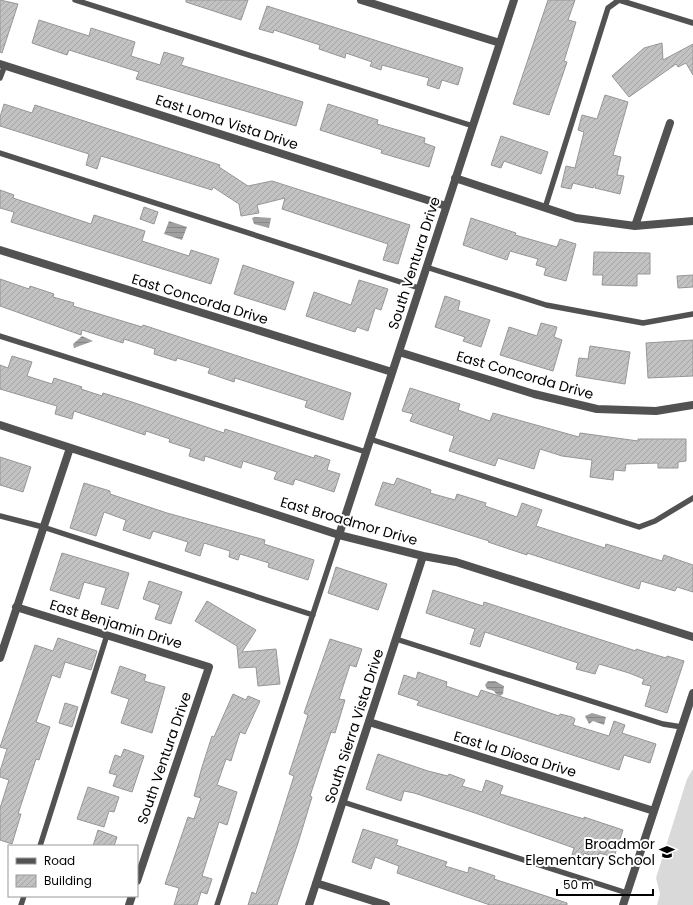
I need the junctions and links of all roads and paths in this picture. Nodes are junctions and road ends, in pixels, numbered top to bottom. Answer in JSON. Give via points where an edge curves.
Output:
{"nodes":[{"id":1,"x":75,"y":0,"type":"edge"},
{"id":2,"x":361,"y":0,"type":"edge"},
{"id":3,"x":514,"y":0,"type":"edge"},
{"id":4,"x":619,"y":0,"type":"edge"},
{"id":5,"x":693,"y":23,"type":"edge"},
{"id":6,"x":500,"y":43,"type":"junction"},
{"id":7,"x":2,"y":64,"type":"edge"},
{"id":8,"x":0,"y":78,"type":"edge"},
{"id":9,"x":670,"y":123,"type":"dead end"},
{"id":10,"x":473,"y":126,"type":"junction"},
{"id":11,"x":0,"y":153,"type":"edge"},
{"id":12,"x":455,"y":178,"type":"junction"},
{"id":13,"x":446,"y":206,"type":"junction"},
{"id":14,"x":545,"y":208,"type":"junction"},
{"id":15,"x":693,"y":221,"type":"edge"},
{"id":16,"x":635,"y":226,"type":"junction"},
{"id":17,"x":0,"y":250,"type":"edge"},
{"id":18,"x":426,"y":267,"type":"junction"},
{"id":19,"x":419,"y":288,"type":"junction"},
{"id":20,"x":693,"y":314,"type":"edge"},
{"id":21,"x":0,"y":336,"type":"edge"},
{"id":22,"x":399,"y":352,"type":"junction"},
{"id":23,"x":392,"y":372,"type":"junction"},
{"id":24,"x":693,"y":405,"type":"edge"},
{"id":25,"x":0,"y":425,"type":"edge"},
{"id":26,"x":370,"y":440,"type":"junction"},
{"id":27,"x":70,"y":448,"type":"junction"},
{"id":28,"x":366,"y":452,"type":"junction"},
{"id":29,"x":693,"y":498,"type":"edge"},
{"id":30,"x":0,"y":516,"type":"edge"},
{"id":31,"x":43,"y":527,"type":"junction"},
{"id":32,"x":339,"y":535,"type":"junction"},
{"id":33,"x":423,"y":556,"type":"junction"},
{"id":34,"x":16,"y":607,"type":"junction"},
{"id":35,"x":313,"y":614,"type":"junction"},
{"id":36,"x":107,"y":635,"type":"junction"},
{"id":37,"x":693,"y":637,"type":"edge"},
{"id":38,"x":396,"y":639,"type":"junction"},
{"id":39,"x":0,"y":658,"type":"edge"},
{"id":40,"x":209,"y":667,"type":"joint"},
{"id":41,"x":693,"y":693,"type":"edge"},
{"id":42,"x":369,"y":722,"type":"junction"},
{"id":43,"x":682,"y":727,"type":"junction"},
{"id":44,"x":343,"y":802,"type":"junction"},
{"id":45,"x":654,"y":811,"type":"junction"},
{"id":46,"x":40,"y":845,"type":"edge"},
{"id":47,"x":138,"y":878,"type":"edge"},
{"id":48,"x":316,"y":883,"type":"junction"},
{"id":49,"x":627,"y":893,"type":"junction"},
{"id":50,"x":217,"y":905,"type":"edge"},
{"id":51,"x":309,"y":905,"type":"edge"},
{"id":52,"x":386,"y":905,"type":"edge"},
{"id":53,"x":623,"y":905,"type":"edge"}],
"edges":[{"from":1,"to":10,"type":"lane"},
{"from":2,"to":6,"type":"street"},
{"from":3,"to":6,"type":"street","name":"South Ventura Drive"},
{"from":4,"to":5,"type":"lane"},
{"from":4,"to":14,"type":"lane","via":[[608,8]]},
{"from":6,"to":10,"type":"street","name":"South Ventura Drive"},
{"from":7,"to":8,"type":"lane"},
{"from":7,"to":13,"type":"street","name":"East Loma Vista Drive"},
{"from":9,"to":16,"type":"street"},
{"from":10,"to":12,"type":"street","name":"South Ventura Drive"},
{"from":11,"to":19,"type":"lane"},
{"from":12,"to":13,"type":"street","name":"South Ventura Drive"},
{"from":12,"to":14,"type":"street"},
{"from":13,"to":18,"type":"street","name":"South Ventura Drive"},
{"from":14,"to":16,"type":"street","via":[[576,218]]},
{"from":15,"to":16,"type":"street"},
{"from":17,"to":23,"type":"street","name":"East Concorda Drive"},
{"from":18,"to":19,"type":"street","name":"South Ventura Drive"},
{"from":18,"to":20,"type":"lane","via":[[546,305],[643,323]]},
{"from":19,"to":22,"type":"street","name":"South Ventura Drive"},
{"from":21,"to":28,"type":"lane"},
{"from":22,"to":23,"type":"street","name":"South Ventura Drive"},
{"from":22,"to":24,"type":"street","name":"East Concorda Drive","via":[[534,394],[597,409],[656,411]]},
{"from":23,"to":26,"type":"street","name":"South Ventura Drive"},
{"from":25,"to":27,"type":"street","name":"East Broadmor Drive"},
{"from":26,"to":28,"type":"street","name":"South Ventura Drive"},
{"from":26,"to":29,"type":"lane","via":[[638,527],[655,521]]},
{"from":27,"to":31,"type":"street"},
{"from":27,"to":32,"type":"street","name":"East Broadmor Drive"},
{"from":28,"to":32,"type":"street","name":"South Ventura Drive"},
{"from":30,"to":31,"type":"lane"},
{"from":31,"to":34,"type":"street"},
{"from":31,"to":35,"type":"lane"},
{"from":32,"to":33,"type":"street","name":"East Broadmor Drive"},
{"from":32,"to":35,"type":"lane"},
{"from":33,"to":37,"type":"street","name":"East Broadmor Drive","via":[[456,562]]},
{"from":33,"to":38,"type":"street","name":"South Sierra Vista Drive"},
{"from":34,"to":36,"type":"street","name":"East Benjamin Drive"},
{"from":34,"to":39,"type":"street"},
{"from":35,"to":50,"type":"lane"},
{"from":36,"to":40,"type":"street","name":"East Benjamin Drive"},
{"from":36,"to":46,"type":"lane"},
{"from":38,"to":42,"type":"street","name":"South Sierra Vista Drive"},
{"from":38,"to":43,"type":"lane","via":[[663,724]]},
{"from":40,"to":47,"type":"street","name":"South Ventura Drive"},
{"from":41,"to":43,"type":"street"},
{"from":42,"to":44,"type":"street","name":"South Sierra Vista Drive"},
{"from":42,"to":45,"type":"street","name":"East la Diosa Drive"},
{"from":43,"to":45,"type":"street"},
{"from":44,"to":48,"type":"street","name":"South Sierra Vista Drive"},
{"from":44,"to":49,"type":"lane"},
{"from":45,"to":49,"type":"street"},
{"from":48,"to":51,"type":"street","name":"South Sierra Vista Drive"},
{"from":48,"to":52,"type":"street"},
{"from":49,"to":53,"type":"street"}]}
